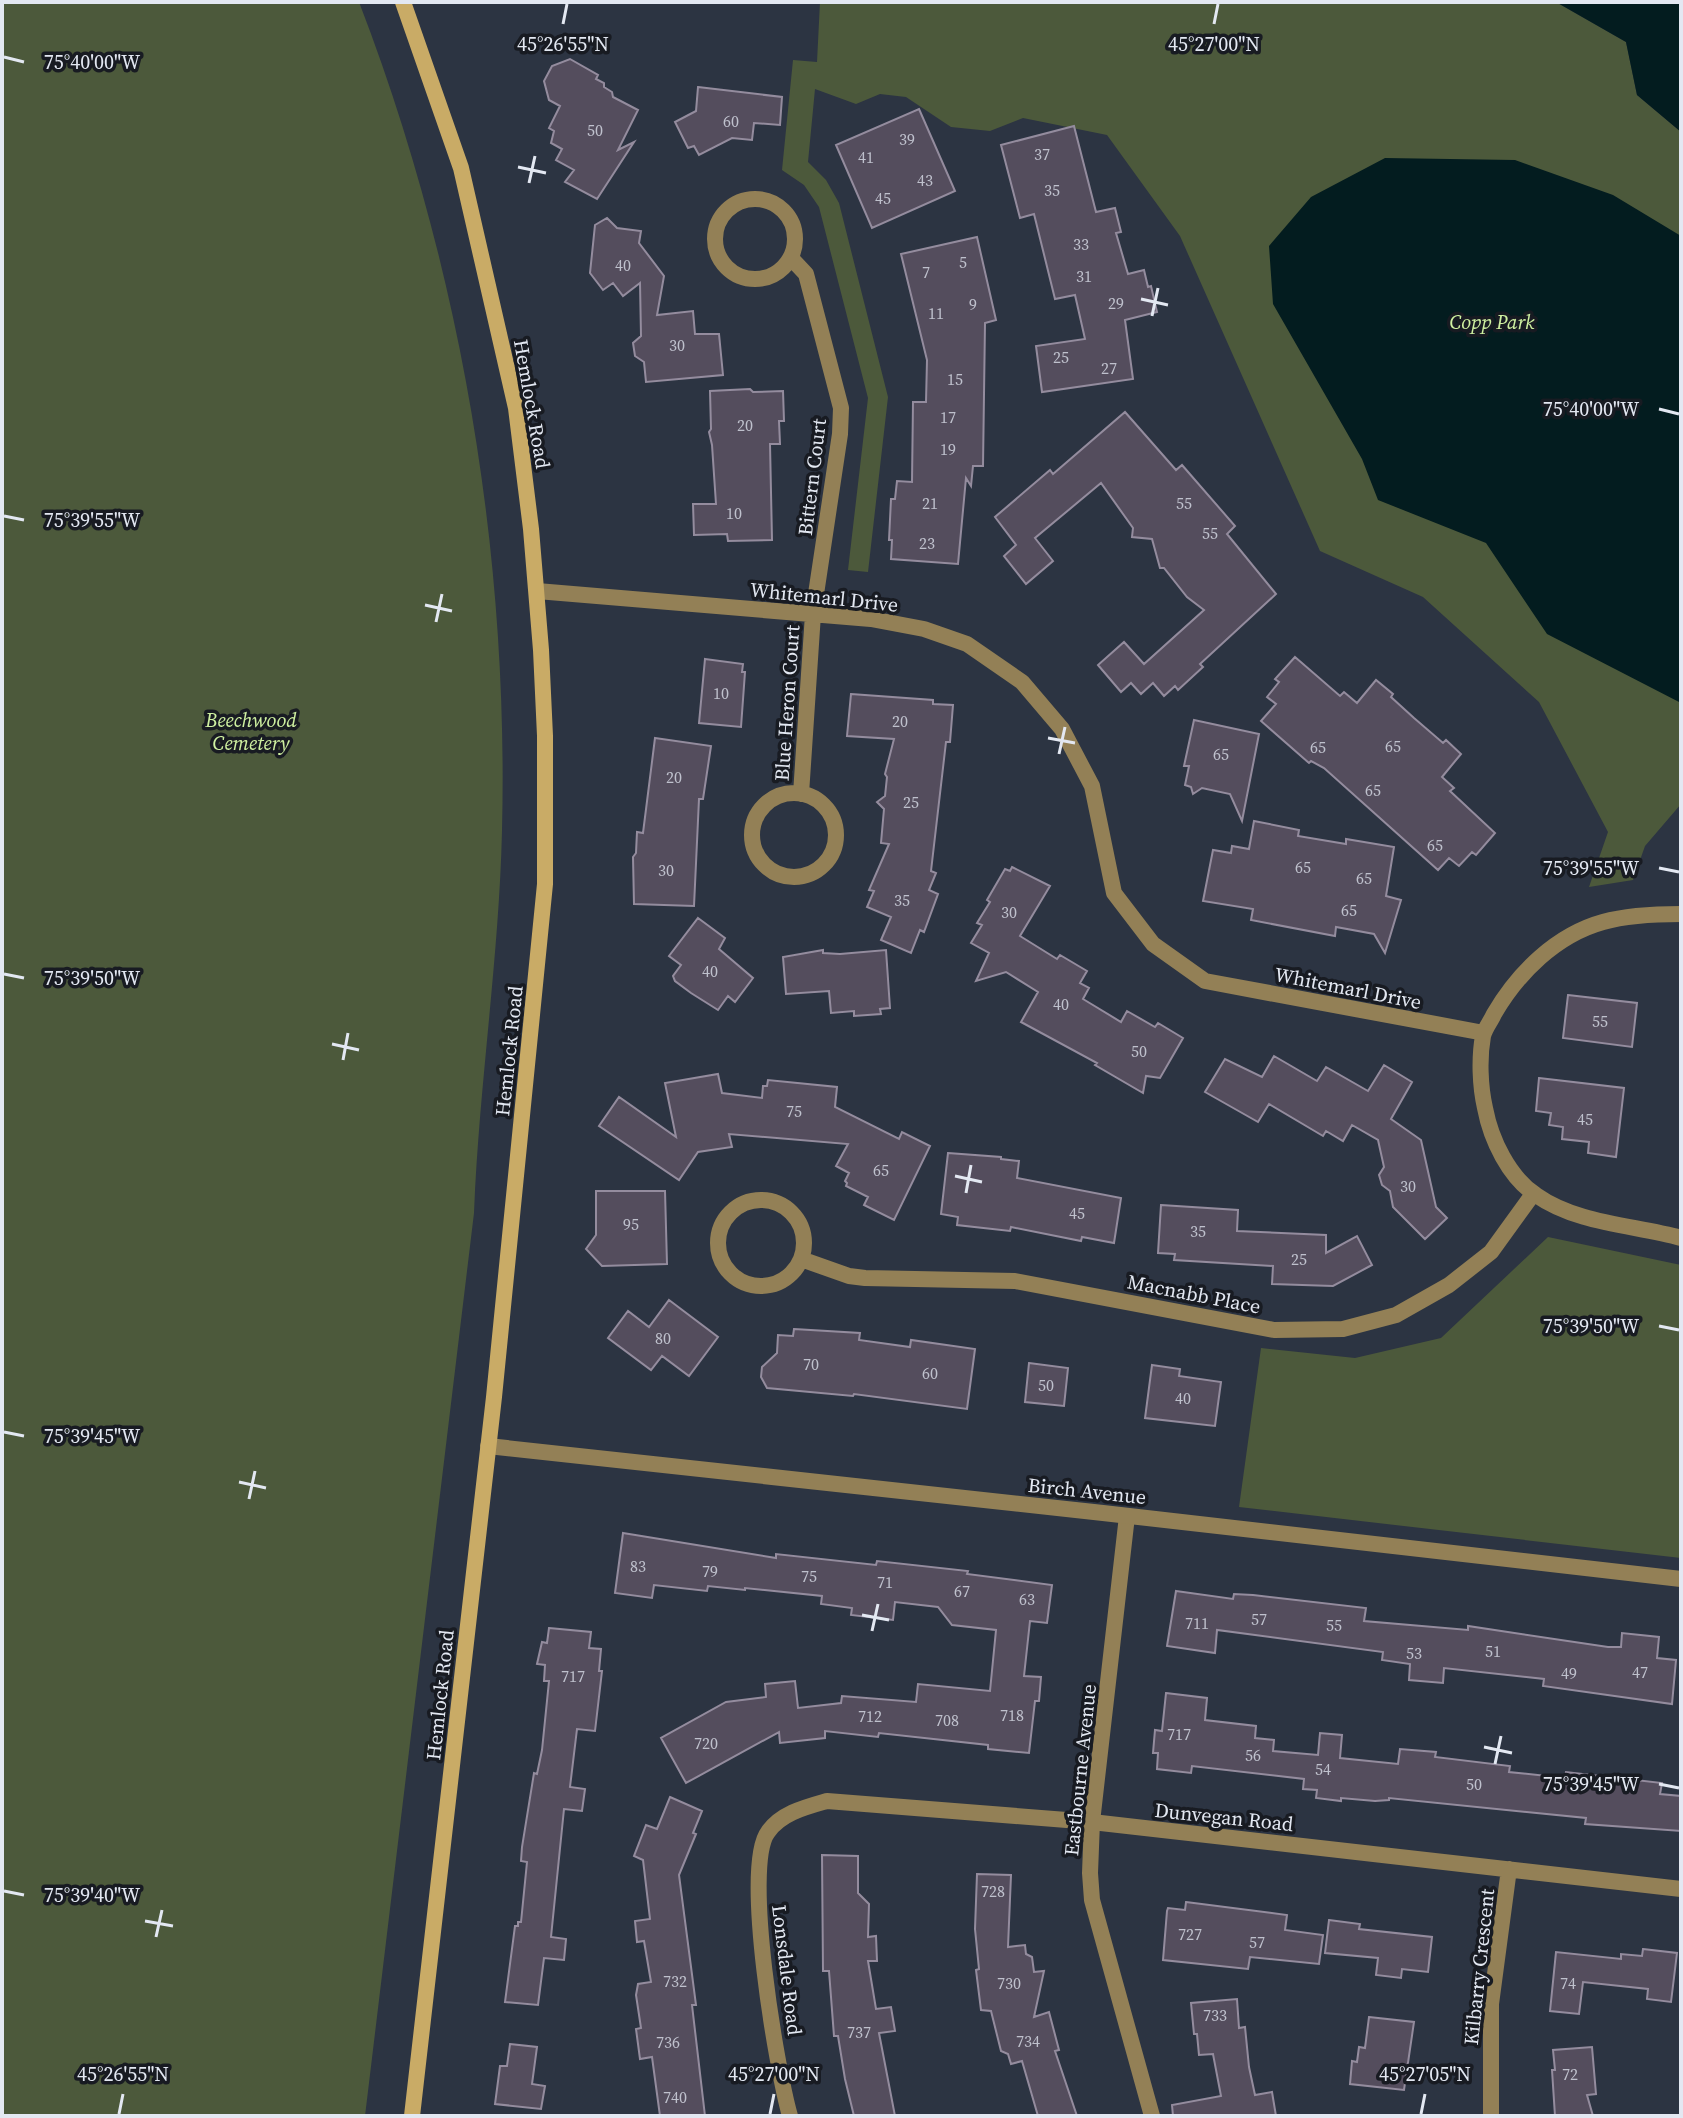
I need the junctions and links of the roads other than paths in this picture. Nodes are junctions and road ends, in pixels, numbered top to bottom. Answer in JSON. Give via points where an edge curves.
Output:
{"nodes":[{"id":1,"x":403,"y":2,"type":"edge"},
{"id":2,"x":791,"y":258,"type":"junction"},
{"id":3,"x":537,"y":591,"type":"junction"},
{"id":4,"x":813,"y":614,"type":"junction"},
{"id":5,"x":801,"y":794,"type":"junction"},
{"id":6,"x":1681,"y":914,"type":"edge"},
{"id":7,"x":1484,"y":1033,"type":"junction"},
{"id":8,"x":1533,"y":1194,"type":"junction"},
{"id":9,"x":1681,"y":1238,"type":"edge"},
{"id":10,"x":801,"y":1259,"type":"junction"},
{"id":11,"x":488,"y":1446,"type":"junction"},
{"id":12,"x":1127,"y":1516,"type":"junction"},
{"id":13,"x":1681,"y":1579,"type":"edge"},
{"id":14,"x":1092,"y":1822,"type":"junction"},
{"id":15,"x":770,"y":1830,"type":"joint"},
{"id":16,"x":1509,"y":1869,"type":"junction"},
{"id":17,"x":1681,"y":1889,"type":"edge"},
{"id":18,"x":412,"y":2116,"type":"edge"},
{"id":19,"x":790,"y":2116,"type":"edge"},
{"id":20,"x":1152,"y":2116,"type":"edge"},
{"id":21,"x":1491,"y":2116,"type":"edge"}],
"edges":[{"from":1,"to":3,"type":"main road","name":"Hemlock Road","via":[[461,168],[513,395]]},
{"from":2,"to":2,"type":"street","name":"Bittern Court","via":[[772,276],[745,279],[723,264],[716,252],[716,226],[723,214],[745,199],[772,202],[791,220]]},
{"from":2,"to":4,"type":"street","name":"Bittern Court","via":[[806,274],[841,408]]},
{"from":3,"to":4,"type":"street","name":"Whitemarl Drive"},
{"from":3,"to":11,"type":"main road","name":"Hemlock Road","via":[[545,736],[545,884]]},
{"from":4,"to":5,"type":"street","name":"Blue Heron Court"},
{"from":4,"to":7,"type":"street","name":"Whitemarl Drive","via":[[924,629],[967,644],[1022,682],[1062,729],[1092,786],[1114,893],[1153,944],[1205,981]]},
{"from":5,"to":5,"type":"street","name":"Blue Heron Court","via":[[825,807],[836,831],[835,844],[830,857],[810,874],[782,876],[770,870],[753,847],[755,819],[774,798]]},
{"from":6,"to":7,"type":"street","via":[[1601,922],[1570,936],[1521,975]]},
{"from":7,"to":8,"type":"street","via":[[1483,1098],[1489,1129],[1507,1164]]},
{"from":8,"to":9,"type":"street","via":[[1575,1215]]},
{"from":8,"to":10,"type":"street","name":"Macnabb Place","via":[[1491,1252],[1449,1285],[1396,1315],[1343,1329],[1274,1330],[1015,1281],[849,1276]]},
{"from":10,"to":10,"type":"street","via":[[802,1230],[785,1207],[757,1200],[731,1212],[722,1224],[718,1252],[732,1276],[744,1283],[783,1280]]},
{"from":11,"to":12,"type":"street","name":"Birch Avenue"},
{"from":11,"to":18,"type":"main road","name":"Hemlock Road"},
{"from":12,"to":13,"type":"street","name":"Birch Avenue"},
{"from":12,"to":14,"type":"street","name":"Eastbourne Avenue"},
{"from":14,"to":15,"type":"street","name":"Dunvegan Road","via":[[827,1801],[787,1816]]},
{"from":14,"to":16,"type":"street","name":"Dunvegan Road"},
{"from":14,"to":20,"type":"street","name":"Eastbourne Avenue","via":[[1092,1900]]},
{"from":15,"to":19,"type":"street","name":"Lonsdale Road","via":[[760,1863],[757,1904]]},
{"from":16,"to":17,"type":"street","name":"Dunvegan Road"},
{"from":16,"to":21,"type":"street","name":"Kilbarry Crescent","via":[[1491,2004]]}]}
